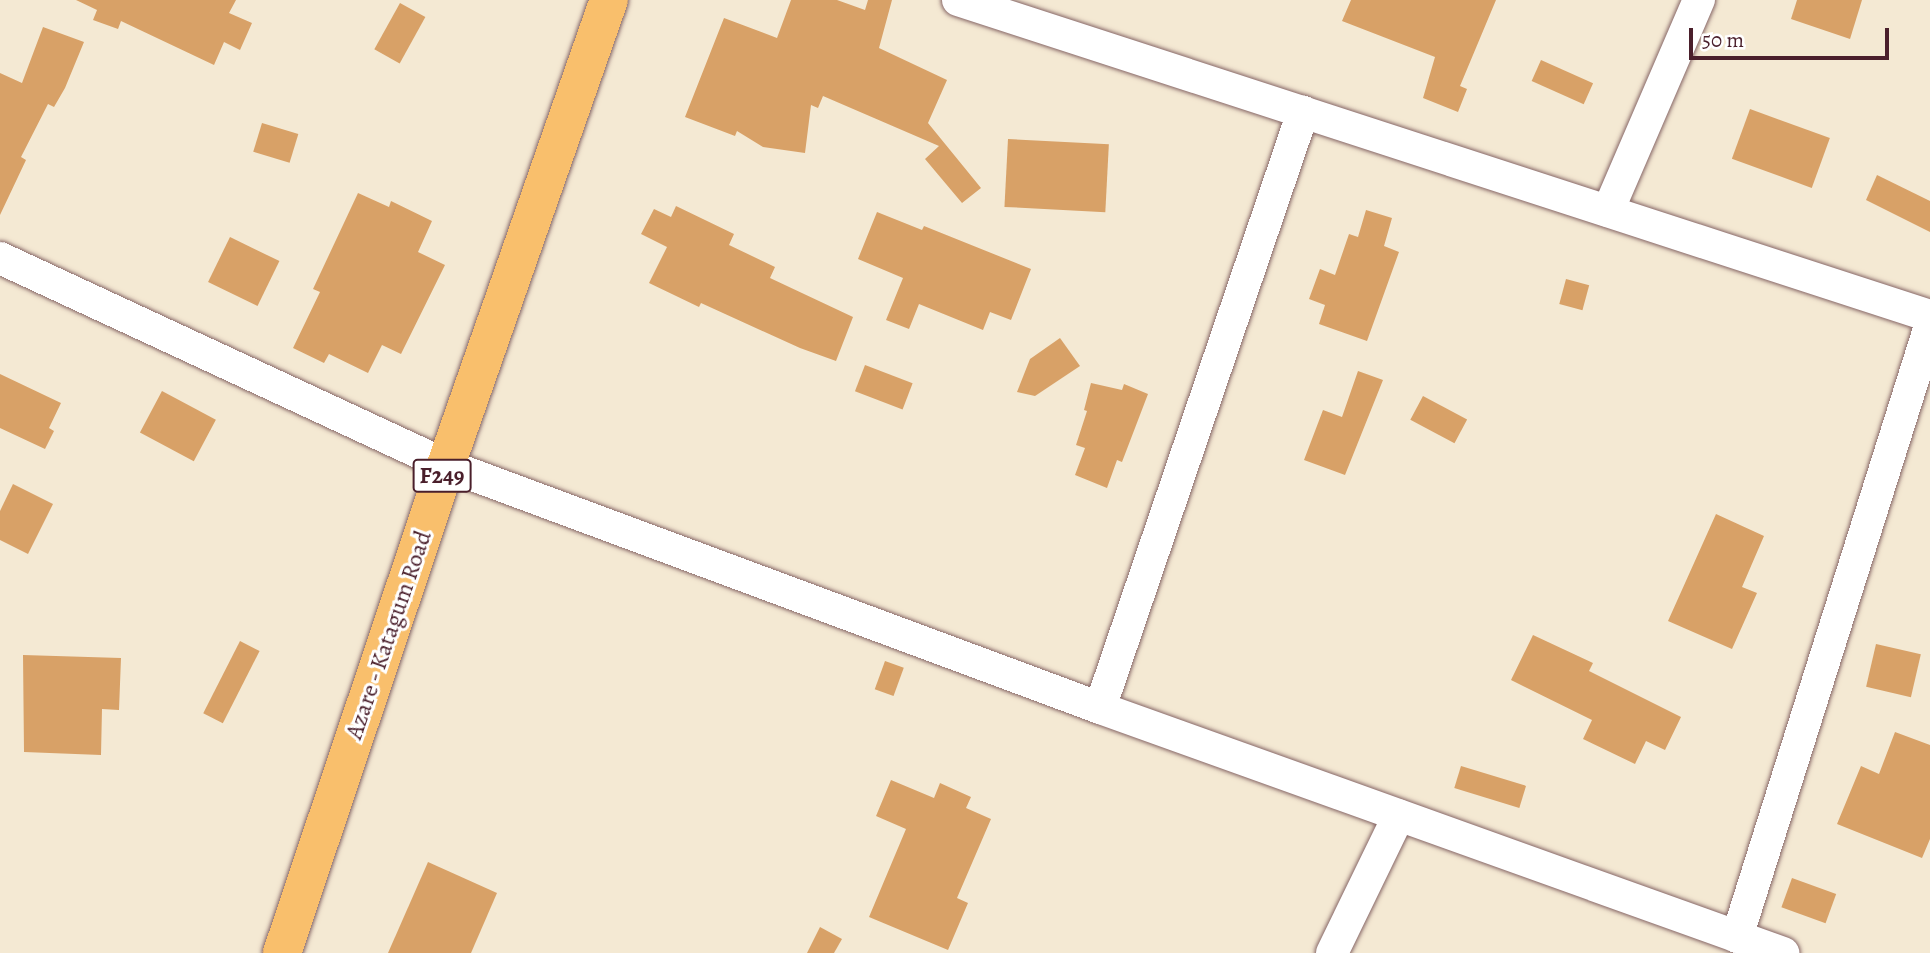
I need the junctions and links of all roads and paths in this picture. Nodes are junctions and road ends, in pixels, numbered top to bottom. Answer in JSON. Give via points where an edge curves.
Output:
{"nodes":[{"id":1,"x":609,"y":0,"type":"edge"},
{"id":2,"x":958,"y":0,"type":"edge"},
{"id":3,"x":1699,"y":0,"type":"edge"},
{"id":4,"x":1303,"y":112,"type":"junction"},
{"id":5,"x":1608,"y":211,"type":"junction"},
{"id":6,"x":0,"y":258,"type":"edge"},
{"id":7,"x":1930,"y":316,"type":"edge"},
{"id":8,"x":1930,"y":326,"type":"edge"},
{"id":9,"x":446,"y":465,"type":"junction"},
{"id":10,"x":1100,"y":708,"type":"junction"},
{"id":11,"x":1399,"y":816,"type":"junction"},
{"id":12,"x":1737,"y":936,"type":"junction"},
{"id":13,"x":282,"y":953,"type":"edge"},
{"id":14,"x":1332,"y":953,"type":"edge"},
{"id":15,"x":1783,"y":953,"type":"edge"}],
"edges":[{"from":1,"to":9,"type":"main road","name":"Azare - Katagum Road","number":"F249"},
{"from":2,"to":4,"type":"street"},
{"from":3,"to":5,"type":"street"},
{"from":4,"to":5,"type":"street"},
{"from":4,"to":10,"type":"street"},
{"from":5,"to":7,"type":"street"},
{"from":6,"to":9,"type":"street"},
{"from":8,"to":12,"type":"street"},
{"from":9,"to":10,"type":"street"},
{"from":9,"to":13,"type":"main road","name":"Azare - Katagum Road","number":"F249"},
{"from":10,"to":11,"type":"street"},
{"from":11,"to":12,"type":"street"},
{"from":11,"to":14,"type":"street"},
{"from":12,"to":15,"type":"street"}]}
